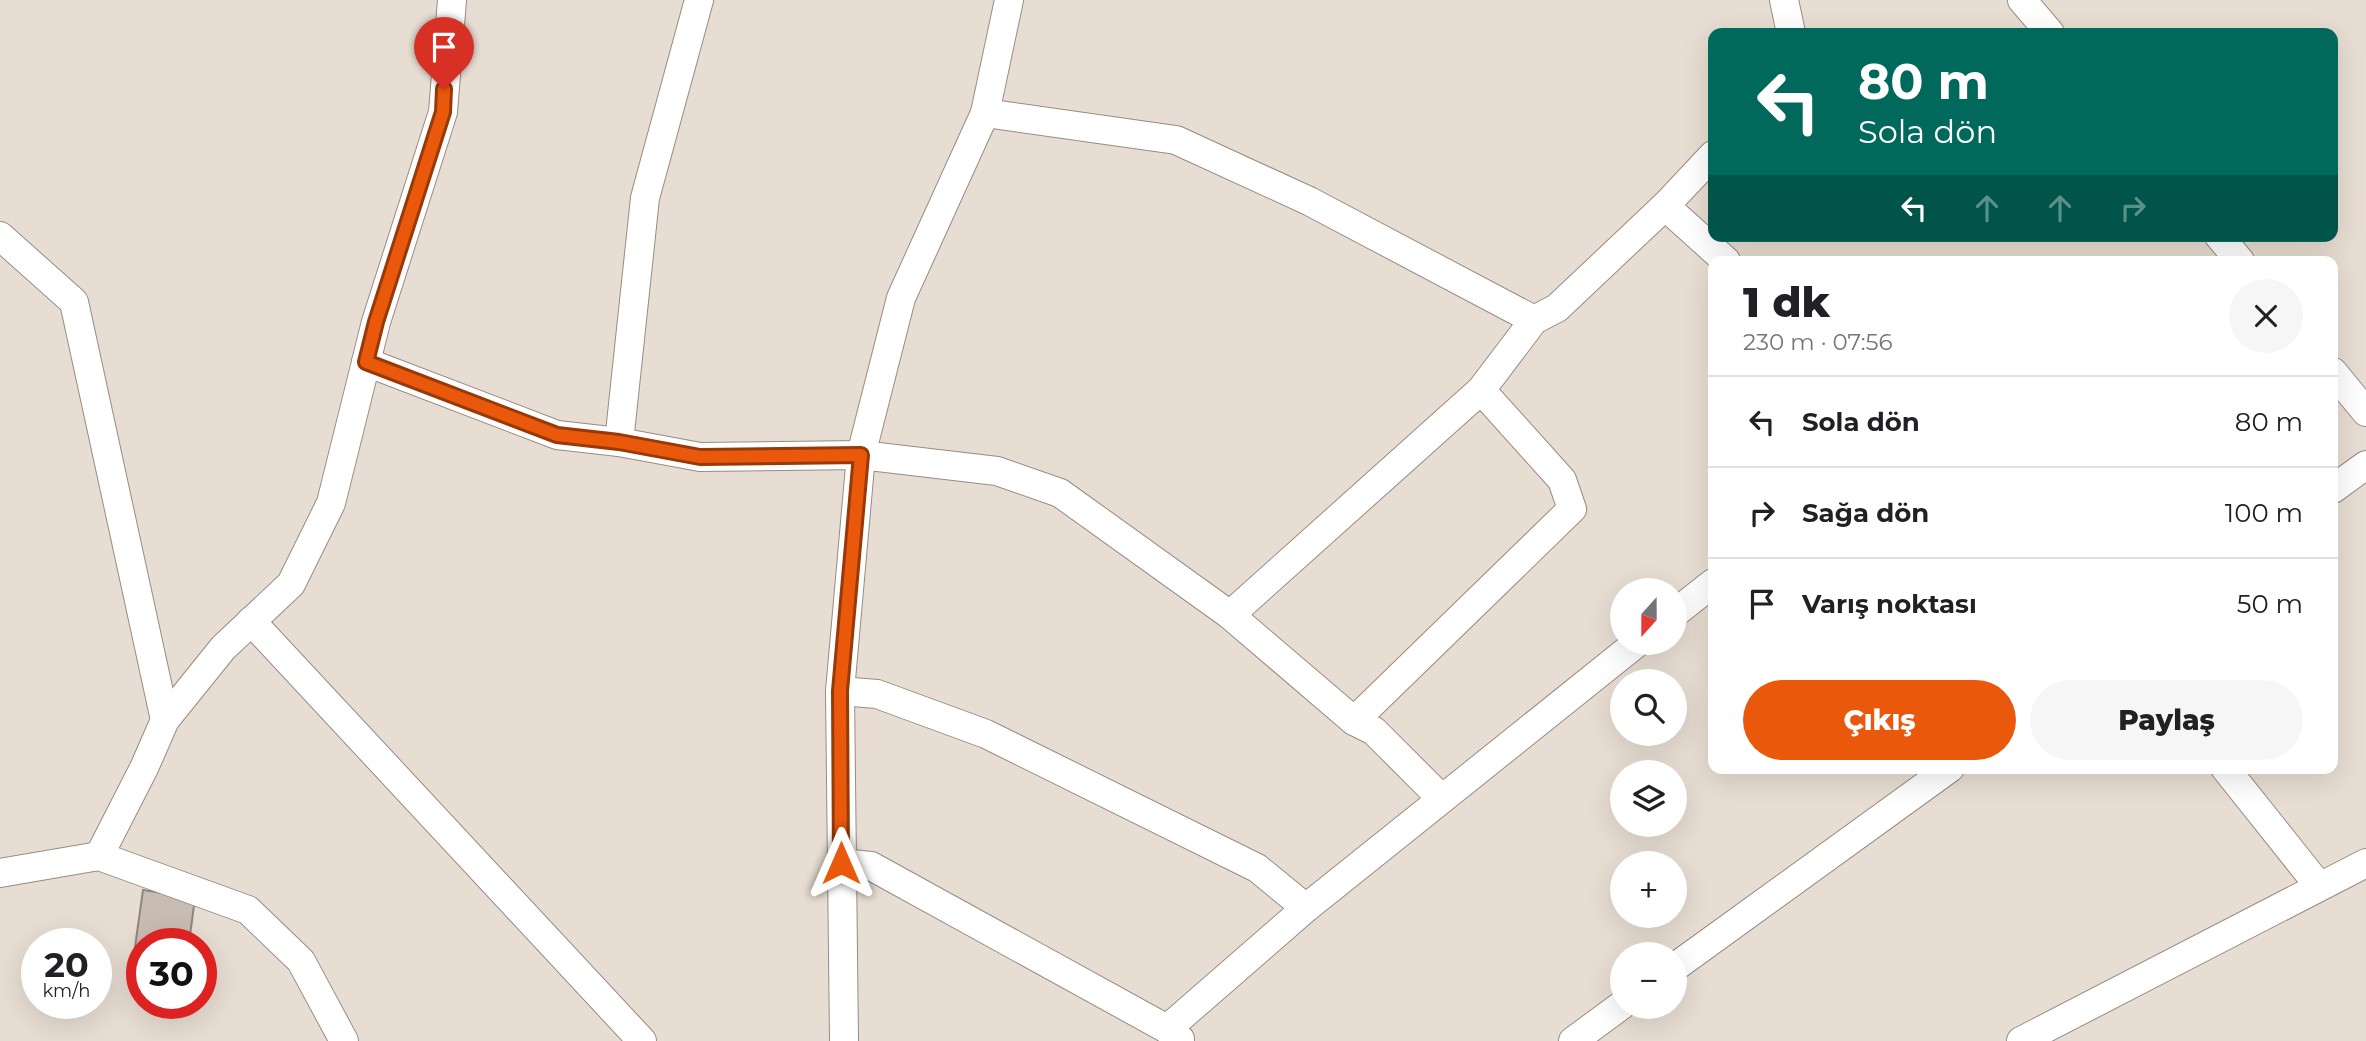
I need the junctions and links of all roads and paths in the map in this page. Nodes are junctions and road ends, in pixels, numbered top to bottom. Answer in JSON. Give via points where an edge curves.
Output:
{"nodes":[{"id":1,"x":452,"y":0,"type":"edge"},
{"id":2,"x":699,"y":0,"type":"edge"},
{"id":3,"x":1009,"y":0,"type":"edge"},
{"id":4,"x":1784,"y":0,"type":"edge"},
{"id":5,"x":2022,"y":0,"type":"edge"},
{"id":6,"x":1790,"y":28,"type":"edge"},
{"id":7,"x":2046,"y":28,"type":"edge"},
{"id":8,"x":985,"y":113,"type":"junction"},
{"id":9,"x":1708,"y":160,"type":"edge"},
{"id":10,"x":1665,"y":206,"type":"junction"},
{"id":11,"x":0,"y":236,"type":"edge"},
{"id":12,"x":2224,"y":242,"type":"edge"},
{"id":13,"x":1720,"y":256,"type":"edge"},
{"id":14,"x":2236,"y":256,"type":"edge"},
{"id":15,"x":1534,"y":320,"type":"junction"},
{"id":16,"x":366,"y":362,"type":"junction"},
{"id":17,"x":2338,"y":378,"type":"edge"},
{"id":18,"x":1481,"y":390,"type":"junction"},
{"id":19,"x":2366,"y":412,"type":"edge"},
{"id":20,"x":619,"y":442,"type":"junction"},
{"id":21,"x":861,"y":455,"type":"junction"},
{"id":22,"x":2366,"y":465,"type":"edge"},
{"id":23,"x":2338,"y":485,"type":"edge"},
{"id":24,"x":1708,"y":587,"type":"edge"},
{"id":25,"x":1687,"y":604,"type":"edge"},
{"id":26,"x":1230,"y":615,"type":"junction"},
{"id":27,"x":251,"y":621,"type":"junction"},
{"id":28,"x":1622,"y":655,"type":"edge"},
{"id":29,"x":840,"y":691,"type":"junction"},
{"id":30,"x":165,"y":720,"type":"junction"},
{"id":31,"x":1354,"y":721,"type":"junction"},
{"id":32,"x":1942,"y":774,"type":"edge"},
{"id":33,"x":2230,"y":774,"type":"edge"},
{"id":34,"x":1441,"y":798,"type":"junction"},
{"id":35,"x":99,"y":856,"type":"junction"},
{"id":36,"x":841,"y":863,"type":"junction"},
{"id":37,"x":2366,"y":863,"type":"edge"},
{"id":38,"x":0,"y":873,"type":"edge"},
{"id":39,"x":2319,"y":886,"type":"junction"},
{"id":40,"x":1306,"y":908,"type":"junction"},
{"id":41,"x":1687,"y":958,"type":"edge"},
{"id":42,"x":1610,"y":1014,"type":"edge"},
{"id":43,"x":2064,"y":1032,"type":"edge"},
{"id":44,"x":1175,"y":1035,"type":"edge"},
{"id":45,"x":344,"y":1041,"type":"edge"},
{"id":46,"x":642,"y":1041,"type":"edge"},
{"id":47,"x":844,"y":1041,"type":"edge"},
{"id":48,"x":1573,"y":1041,"type":"edge"},
{"id":49,"x":2021,"y":1041,"type":"edge"}],
"edges":[{"from":1,"to":16,"type":"street","via":[[443,112]]},
{"from":2,"to":20,"type":"street","via":[[645,198]]},
{"from":3,"to":8,"type":"street"},
{"from":4,"to":6,"type":"street"},
{"from":5,"to":7,"type":"street"},
{"from":8,"to":15,"type":"street","via":[[1175,140],[1309,201]]},
{"from":8,"to":21,"type":"street","via":[[901,298]]},
{"from":9,"to":10,"type":"street"},
{"from":10,"to":13,"type":"street"},
{"from":10,"to":15,"type":"street","via":[[1557,308]]},
{"from":11,"to":30,"type":"street","via":[[75,302]]},
{"from":12,"to":14,"type":"street"},
{"from":15,"to":18,"type":"street"},
{"from":16,"to":20,"type":"street","via":[[557,435]]},
{"from":16,"to":27,"type":"street","via":[[331,503],[291,584]]},
{"from":17,"to":19,"type":"street"},
{"from":18,"to":26,"type":"street"},
{"from":18,"to":31,"type":"street","via":[[1562,480],[1572,509]]},
{"from":20,"to":21,"type":"street","via":[[700,457]]},
{"from":21,"to":26,"type":"street","via":[[997,471],[1060,493]]},
{"from":21,"to":29,"type":"street"},
{"from":22,"to":23,"type":"street"},
{"from":24,"to":25,"type":"street"},
{"from":26,"to":31,"type":"street"},
{"from":27,"to":30,"type":"street"},
{"from":27,"to":46,"type":"street"},
{"from":28,"to":34,"type":"street"},
{"from":29,"to":36,"type":"street"},
{"from":29,"to":40,"type":"street","via":[[877,694],[986,734],[1257,868]]},
{"from":30,"to":35,"type":"street"},
{"from":31,"to":34,"type":"street","via":[[1374,731]]},
{"from":32,"to":41,"type":"street"},
{"from":33,"to":39,"type":"street"},
{"from":34,"to":40,"type":"street"},
{"from":35,"to":38,"type":"street"},
{"from":35,"to":45,"type":"street","via":[[248,910],[301,961]]},
{"from":36,"to":44,"type":"street","via":[[871,866]]},
{"from":36,"to":47,"type":"street"},
{"from":37,"to":39,"type":"street"},
{"from":39,"to":43,"type":"street"},
{"from":40,"to":44,"type":"street"},
{"from":42,"to":48,"type":"street"},
{"from":43,"to":49,"type":"street"}]}
